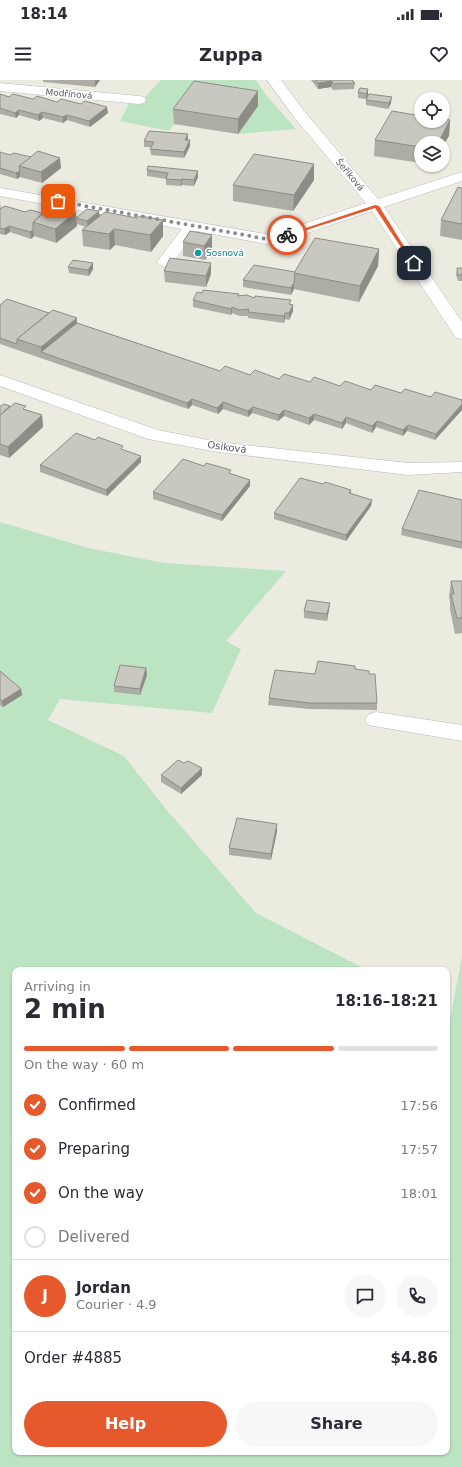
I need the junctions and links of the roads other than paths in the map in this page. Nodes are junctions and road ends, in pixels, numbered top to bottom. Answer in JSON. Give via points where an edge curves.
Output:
{"nodes":[{"id":1,"x":274,"y":80,"type":"edge"},
{"id":2,"x":0,"y":87,"type":"edge"},
{"id":3,"x":139,"y":100,"type":"dead end"},
{"id":4,"x":462,"y":176,"type":"edge"},
{"id":5,"x":0,"y":192,"type":"edge"},
{"id":6,"x":376,"y":206,"type":"junction"},
{"id":7,"x":192,"y":226,"type":"junction"},
{"id":8,"x":165,"y":262,"type":"dead end"},
{"id":9,"x":462,"y":334,"type":"edge"},
{"id":10,"x":0,"y":380,"type":"edge"},
{"id":11,"x":462,"y":467,"type":"edge"},
{"id":12,"x":376,"y":720,"type":"dead end"},
{"id":13,"x":462,"y":733,"type":"edge"}],
"edges":[{"from":1,"to":6,"type":"street","name":"Šeříková"},
{"from":2,"to":3,"type":"street","name":"Modřínová"},
{"from":4,"to":6,"type":"street"},
{"from":5,"to":7,"type":"street"},
{"from":6,"to":7,"type":"street","via":[[272,240]]},
{"from":6,"to":9,"type":"street","name":"Šeříková"},
{"from":7,"to":8,"type":"street"},
{"from":10,"to":11,"type":"street","name":"Osiková","via":[[154,434],[218,447],[408,469]]},
{"from":12,"to":13,"type":"street"}]}
